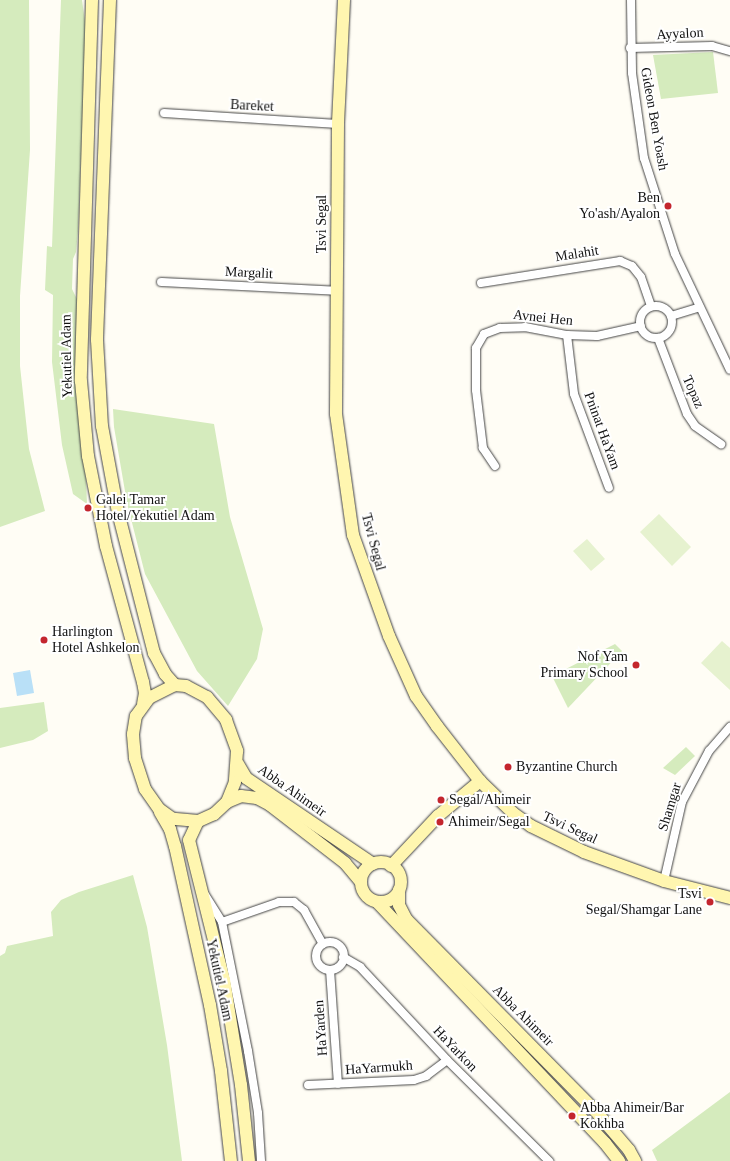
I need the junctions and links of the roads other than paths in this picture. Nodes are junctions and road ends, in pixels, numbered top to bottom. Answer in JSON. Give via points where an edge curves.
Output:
{"nodes":[{"id":1,"x":92,"y":0,"type":"edge"},
{"id":2,"x":110,"y":0,"type":"edge"},
{"id":3,"x":344,"y":0,"type":"edge"},
{"id":4,"x":631,"y":0,"type":"edge"},
{"id":5,"x":630,"y":48,"type":"junction"},
{"id":6,"x":730,"y":51,"type":"edge"},
{"id":7,"x":164,"y":113,"type":"dead end"},
{"id":8,"x":338,"y":124,"type":"junction"},
{"id":9,"x":161,"y":282,"type":"dead end"},
{"id":10,"x":480,"y":283,"type":"dead end"},
{"id":11,"x":337,"y":291,"type":"junction"},
{"id":12,"x":651,"y":306,"type":"junction"},
{"id":13,"x":700,"y":307,"type":"junction"},
{"id":14,"x":671,"y":316,"type":"junction"},
{"id":15,"x":641,"y":326,"type":"junction"},
{"id":16,"x":567,"y":335,"type":"junction"},
{"id":17,"x":658,"y":338,"type":"junction"},
{"id":18,"x":730,"y":370,"type":"edge"},
{"id":19,"x":721,"y":444,"type":"dead end"},
{"id":20,"x":495,"y":466,"type":"dead end"},
{"id":21,"x":610,"y":488,"type":"dead end"},
{"id":22,"x":175,"y":685,"type":"junction"},
{"id":23,"x":143,"y":704,"type":"junction"},
{"id":24,"x":730,"y":727,"type":"edge"},
{"id":25,"x":238,"y":764,"type":"junction"},
{"id":26,"x":480,"y":781,"type":"junction"},
{"id":27,"x":227,"y":802,"type":"junction"},
{"id":28,"x":159,"y":810,"type":"junction"},
{"id":29,"x":198,"y":821,"type":"junction"},
{"id":30,"x":373,"y":864,"type":"junction"},
{"id":31,"x":391,"y":866,"type":"junction"},
{"id":32,"x":664,"y":881,"type":"junction"},
{"id":33,"x":361,"y":882,"type":"junction"},
{"id":34,"x":201,"y":890,"type":"junction"},
{"id":35,"x":399,"y":890,"type":"junction"},
{"id":36,"x":730,"y":898,"type":"edge"},
{"id":37,"x":377,"y":902,"type":"junction"},
{"id":38,"x":222,"y":922,"type":"junction"},
{"id":39,"x":323,"y":944,"type":"junction"},
{"id":40,"x":343,"y":957,"type":"junction"},
{"id":41,"x":330,"y":970,"type":"junction"},
{"id":42,"x":447,"y":1060,"type":"junction"},
{"id":43,"x":338,"y":1084,"type":"junction"},
{"id":44,"x":308,"y":1085,"type":"dead end"},
{"id":45,"x":615,"y":1160,"type":"edge"},
{"id":46,"x":231,"y":1161,"type":"edge"},
{"id":47,"x":249,"y":1161,"type":"edge"},
{"id":48,"x":261,"y":1161,"type":"edge"},
{"id":49,"x":549,"y":1161,"type":"edge"},
{"id":50,"x":635,"y":1161,"type":"edge"}],
"edges":[{"from":1,"to":23,"type":"main road","name":"Yekutiel Adam","via":[[81,381],[88,456],[106,546],[143,682]]},
{"from":2,"to":22,"type":"main road","via":[[97,340],[102,426],[118,512],[154,653],[165,674]]},
{"from":3,"to":8,"type":"main road","name":"Tsvi Segal"},
{"from":4,"to":5,"type":"street","name":"Gideon Ben Yoash"},
{"from":5,"to":6,"type":"street","name":"Ayyalon","via":[[712,46]]},
{"from":5,"to":13,"type":"street","name":"Gideon Ben Yoash","via":[[644,158],[675,254]]},
{"from":7,"to":8,"type":"street","name":"Bareket"},
{"from":8,"to":11,"type":"main road","name":"Tsvi Segal"},
{"from":9,"to":11,"type":"street","name":"Margalit"},
{"from":10,"to":12,"type":"street","name":"Malahit","via":[[620,261],[632,266],[641,278]]},
{"from":11,"to":26,"type":"main road","name":"Tsvi Segal","via":[[336,414],[353,535],[389,636],[416,696]]},
{"from":12,"to":14,"type":"street","via":[[665,308]]},
{"from":12,"to":15,"type":"street","via":[[641,316]]},
{"from":13,"to":14,"type":"street"},
{"from":13,"to":18,"type":"street","name":"Gideon Ben Yoash"},
{"from":14,"to":17,"type":"street","via":[[670,330]]},
{"from":15,"to":16,"type":"street","name":"Avnei Hen","via":[[597,336]]},
{"from":15,"to":17,"type":"street","via":[[649,336]]},
{"from":16,"to":20,"type":"street","name":"Avnei Hen","via":[[525,327],[500,328],[484,334],[479,341],[476,348],[476,390],[483,448]]},
{"from":16,"to":21,"type":"street","name":"Pninat HaYam","via":[[574,394]]},
{"from":17,"to":19,"type":"street","name":"Topaz","via":[[687,414],[695,426]]},
{"from":22,"to":23,"type":"main road","via":[[149,698]]},
{"from":22,"to":25,"type":"main road","via":[[197,691],[217,708],[226,720],[233,737],[238,751]]},
{"from":23,"to":28,"type":"main road","via":[[134,724],[135,758],[145,789]]},
{"from":24,"to":32,"type":"street","name":"Shamgar","via":[[709,752],[682,802]]},
{"from":25,"to":27,"type":"main road","via":[[232,794]]},
{"from":25,"to":30,"type":"main road","name":"Abba Ahimeir","via":[[246,778]]},
{"from":26,"to":31,"type":"main road","via":[[438,816]]},
{"from":26,"to":32,"type":"main road","name":"Tsvi Segal","via":[[532,826],[584,852]]},
{"from":27,"to":29,"type":"main road","via":[[214,814]]},
{"from":27,"to":33,"type":"main road","name":"Abba Ahimeir","via":[[241,796],[257,798],[270,805],[345,863]]},
{"from":28,"to":29,"type":"main road","via":[[173,818]]},
{"from":28,"to":46,"type":"main road","name":"Yekutiel Adam","via":[[170,829],[175,846],[210,1005],[221,1071]]},
{"from":29,"to":34,"type":"main road","name":"Yekutiel Adam","via":[[189,840]]},
{"from":30,"to":31,"type":"main road","via":[[383,862]]},
{"from":30,"to":33,"type":"main road","via":[[364,872]]},
{"from":31,"to":35,"type":"main road","via":[[399,875]]},
{"from":32,"to":36,"type":"main road","name":"Tsvi Segal"},
{"from":33,"to":37,"type":"main road","via":[[367,896]]},
{"from":34,"to":38,"type":"street","via":[[213,903]]},
{"from":34,"to":47,"type":"main road","name":"Yekutiel Adam","via":[[224,980],[241,1085]]},
{"from":35,"to":37,"type":"main road","via":[[390,900]]},
{"from":35,"to":50,"type":"main road","name":"Abba Ahimeir","via":[[399,905],[406,919],[599,1115],[629,1150]]},
{"from":37,"to":45,"type":"main road","name":"Abba Ahimeir"},
{"from":38,"to":39,"type":"street","via":[[279,902],[294,902],[304,910]]},
{"from":38,"to":48,"type":"street","via":[[248,1051],[258,1113]]},
{"from":39,"to":40,"type":"street","via":[[331,943],[338,946]]},
{"from":39,"to":41,"type":"street","via":[[316,954],[317,962],[322,968]]},
{"from":40,"to":41,"type":"street","via":[[341,964]]},
{"from":40,"to":42,"type":"street","name":"HaYarkon","via":[[360,967]]},
{"from":41,"to":43,"type":"street","name":"HaYarden"},
{"from":42,"to":43,"type":"street","name":"HaYarmukh","via":[[426,1076],[414,1080]]},
{"from":42,"to":49,"type":"street","name":"HaYarkon"},
{"from":43,"to":44,"type":"street","name":"HaYarmukh"}]}
